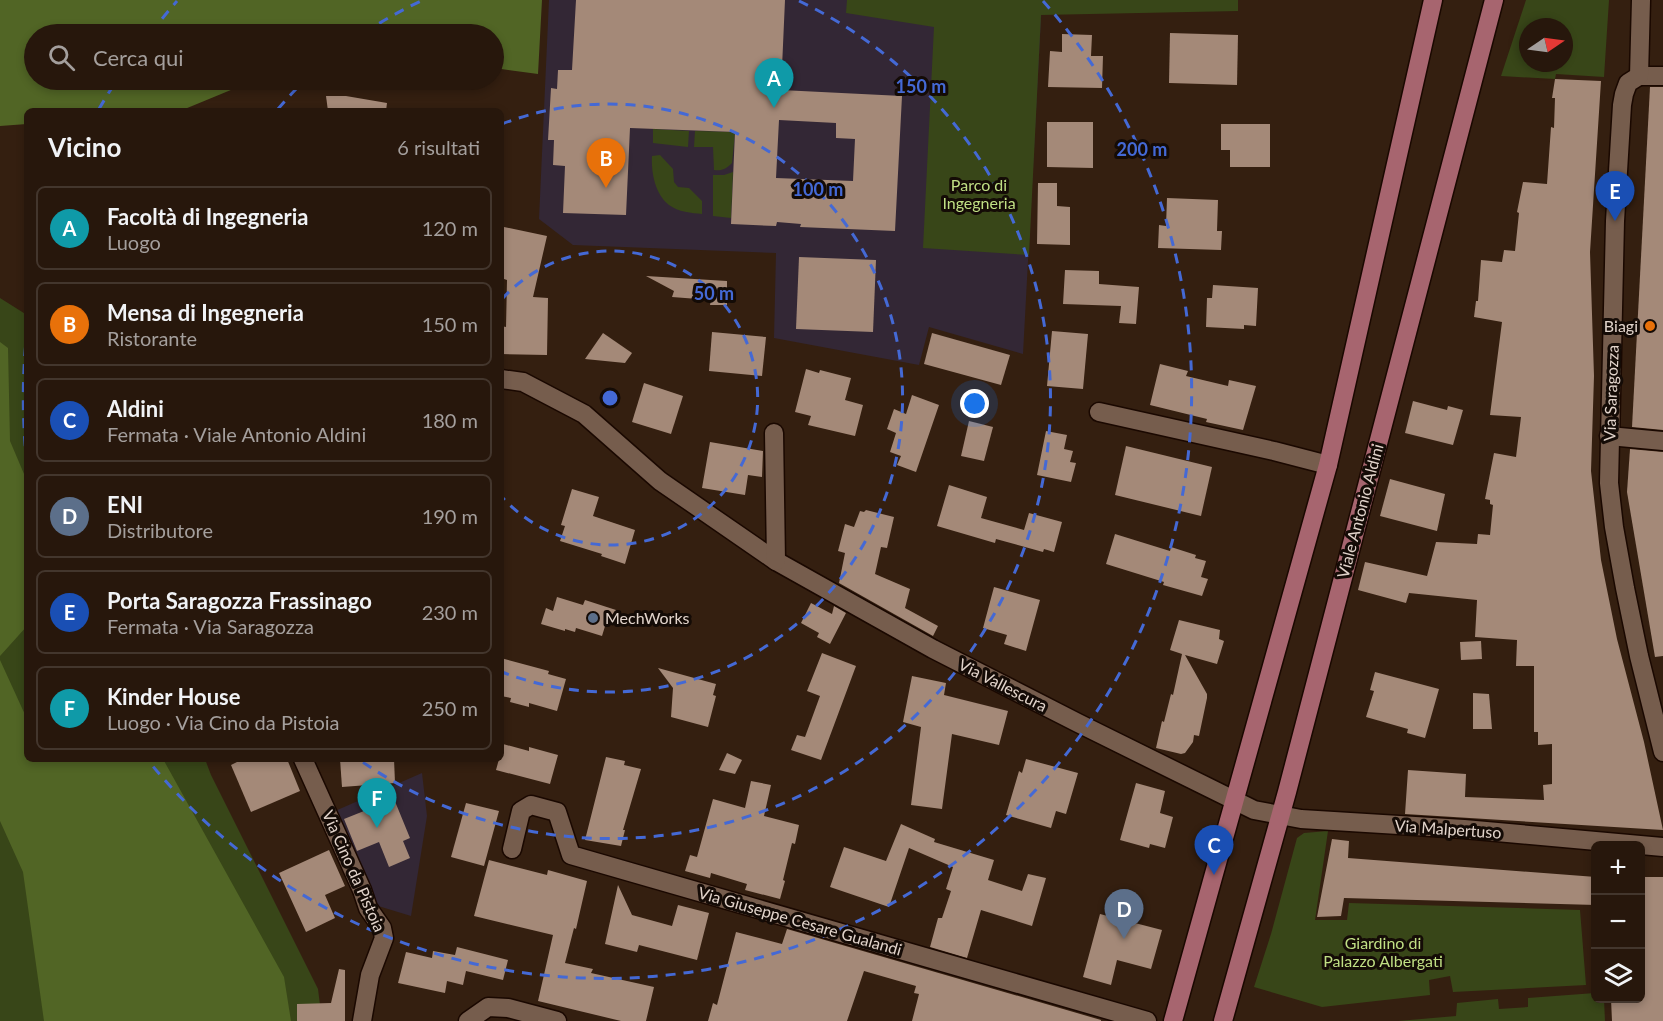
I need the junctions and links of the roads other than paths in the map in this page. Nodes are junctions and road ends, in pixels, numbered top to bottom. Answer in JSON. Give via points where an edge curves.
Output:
{"nodes":[{"id":1,"x":1433,"y":0,"type":"edge"},
{"id":2,"x":1494,"y":0,"type":"edge"},
{"id":3,"x":1641,"y":0,"type":"edge"},
{"id":4,"x":1639,"y":76,"type":"junction"},
{"id":5,"x":1663,"y":76,"type":"edge"},
{"id":6,"x":504,"y":379,"type":"edge"},
{"id":7,"x":1099,"y":412,"type":"dead end"},
{"id":8,"x":774,"y":433,"type":"dead end"},
{"id":9,"x":1610,"y":436,"type":"junction"},
{"id":10,"x":1663,"y":441,"type":"edge"},
{"id":11,"x":1328,"y":465,"type":"junction"},
{"id":12,"x":776,"y":561,"type":"junction"},
{"id":13,"x":1663,"y":752,"type":"edge"},
{"id":14,"x":304,"y":762,"type":"edge"},
{"id":15,"x":1235,"y":801,"type":"junction"},
{"id":16,"x":1280,"y":815,"type":"junction"},
{"id":17,"x":1663,"y":847,"type":"edge"},
{"id":18,"x":512,"y":849,"type":"dead end"},
{"id":19,"x":362,"y":1021,"type":"edge"},
{"id":20,"x":468,"y":1021,"type":"edge"},
{"id":21,"x":557,"y":1021,"type":"edge"},
{"id":22,"x":1147,"y":1021,"type":"edge"},
{"id":23,"x":1173,"y":1021,"type":"edge"},
{"id":24,"x":1223,"y":1021,"type":"edge"}],
"edges":[{"from":1,"to":11,"type":"main road"},
{"from":2,"to":16,"type":"main road","name":"Viale Antonio Aldini"},
{"from":3,"to":4,"type":"street"},
{"from":4,"to":5,"type":"street"},
{"from":4,"to":9,"type":"street","name":"Via Saragozza","via":[[1628,83],[1622,113]]},
{"from":6,"to":12,"type":"street","name":"Via Vallescura","via":[[523,382],[584,414],[660,481]]},
{"from":7,"to":11,"type":"street"},
{"from":8,"to":12,"type":"street"},
{"from":9,"to":10,"type":"street"},
{"from":9,"to":13,"type":"street","name":"Via Saragozza","via":[[1609,483],[1614,527],[1639,656]]},
{"from":11,"to":15,"type":"main road"},
{"from":12,"to":15,"type":"street","name":"Via Vallescura","via":[[943,654]]},
{"from":14,"to":19,"type":"street","name":"Via Cino da Pistoia","via":[[368,908],[382,928],[384,938],[370,975]]},
{"from":15,"to":16,"type":"street","name":"Via Malpertuso"},
{"from":15,"to":23,"type":"main road"},
{"from":16,"to":17,"type":"street","name":"Via Malpertuso"},
{"from":16,"to":24,"type":"main road","name":"Viale Antonio Aldini"},
{"from":18,"to":22,"type":"street","name":"Via Giuseppe Cesare Gualandi","via":[[521,811],[531,805],[557,812],[571,855]]},
{"from":20,"to":21,"type":"street","via":[[488,1007]]}]}
